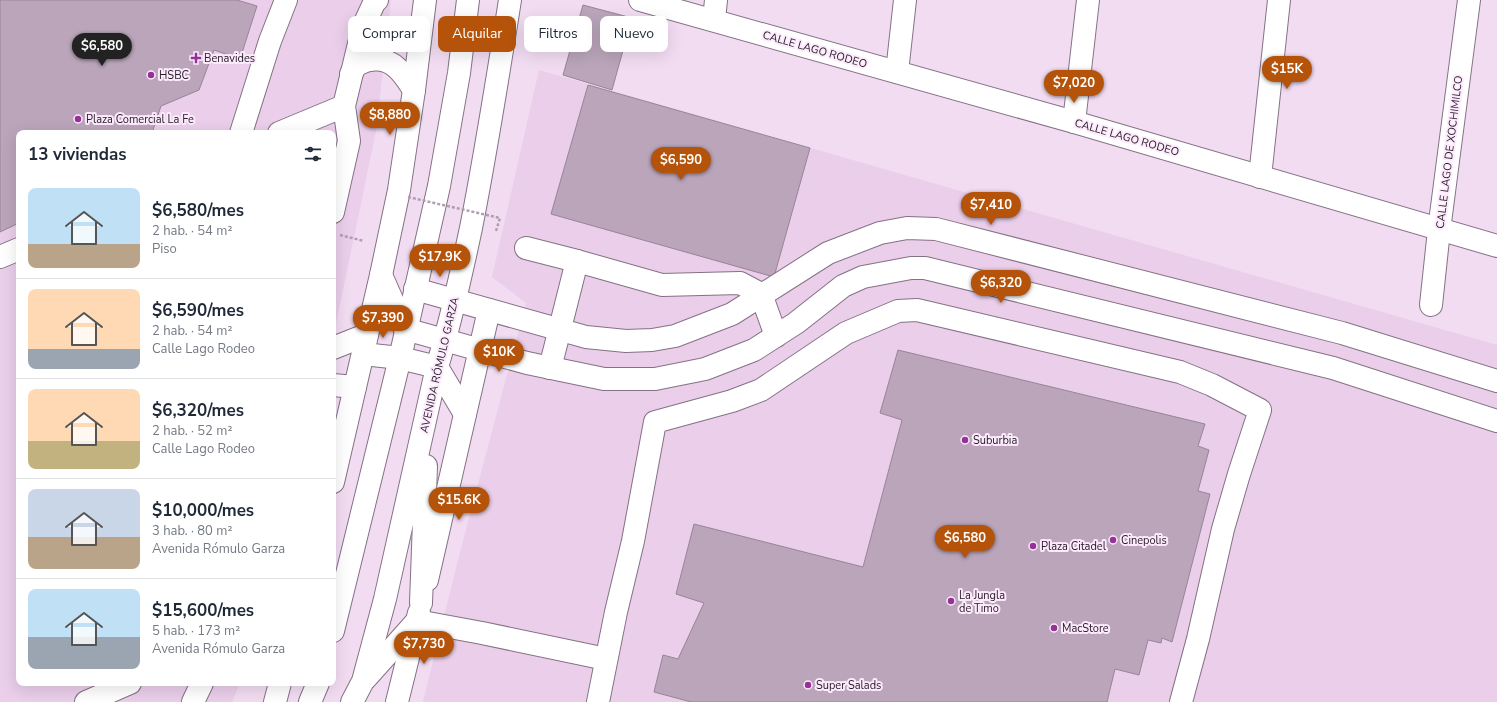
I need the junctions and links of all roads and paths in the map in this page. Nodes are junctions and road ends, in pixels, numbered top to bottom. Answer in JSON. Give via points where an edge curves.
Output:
{"nodes":[{"id":1,"x":286,"y":0,"type":"edge"},
{"id":2,"x":377,"y":0,"type":"edge"},
{"id":3,"x":426,"y":0,"type":"edge"},
{"id":4,"x":468,"y":0,"type":"edge"},
{"id":5,"x":510,"y":0,"type":"edge"},
{"id":6,"x":640,"y":0,"type":"edge"},
{"id":7,"x":905,"y":0,"type":"edge"},
{"id":8,"x":1088,"y":0,"type":"edge"},
{"id":9,"x":1279,"y":0,"type":"edge"},
{"id":10,"x":1469,"y":0,"type":"edge"},
{"id":11,"x":715,"y":10,"type":"edge"},
{"id":12,"x":897,"y":72,"type":"junction"},
{"id":13,"x":351,"y":74,"type":"junction"},
{"id":14,"x":414,"y":90,"type":"junction"},
{"id":15,"x":344,"y":106,"type":"junction"},
{"id":16,"x":1074,"y":122,"type":"junction"},
{"id":17,"x":242,"y":130,"type":"edge"},
{"id":18,"x":287,"y":130,"type":"edge"},
{"id":19,"x":1260,"y":177,"type":"junction"},
{"id":20,"x":408,"y":197,"type":"dead end"},
{"id":21,"x":336,"y":199,"type":"edge"},
{"id":22,"x":500,"y":218,"type":"dead end"},
{"id":23,"x":1439,"y":230,"type":"junction"},
{"id":24,"x":336,"y":235,"type":"edge"},
{"id":25,"x":360,"y":240,"type":"dead end"},
{"id":26,"x":1497,"y":246,"type":"edge"},
{"id":27,"x":526,"y":248,"type":"dead end"},
{"id":28,"x":16,"y":250,"type":"edge"},
{"id":29,"x":0,"y":257,"type":"edge"},
{"id":30,"x":577,"y":261,"type":"junction"},
{"id":31,"x":381,"y":275,"type":"junction"},
{"id":32,"x":415,"y":289,"type":"junction"},
{"id":33,"x":761,"y":294,"type":"junction"},
{"id":34,"x":455,"y":300,"type":"junction"},
{"id":35,"x":1431,"y":305,"type":"dead end"},
{"id":36,"x":489,"y":310,"type":"junction"},
{"id":37,"x":405,"y":329,"type":"junction"},
{"id":38,"x":558,"y":330,"type":"junction"},
{"id":39,"x":776,"y":336,"type":"junction"},
{"id":40,"x":446,"y":340,"type":"junction"},
{"id":41,"x":364,"y":344,"type":"junction"},
{"id":42,"x":336,"y":348,"type":"edge"},
{"id":43,"x":481,"y":350,"type":"junction"},
{"id":44,"x":400,"y":358,"type":"junction"},
{"id":45,"x":437,"y":367,"type":"junction"},
{"id":46,"x":550,"y":368,"type":"junction"},
{"id":47,"x":1497,"y":381,"type":"edge"},
{"id":48,"x":336,"y":385,"type":"edge"},
{"id":49,"x":355,"y":387,"type":"junction"},
{"id":50,"x":465,"y":414,"type":"junction"},
{"id":51,"x":427,"y":417,"type":"junction"},
{"id":52,"x":1497,"y":421,"type":"edge"},
{"id":53,"x":336,"y":469,"type":"edge"},
{"id":54,"x":419,"y":612,"type":"junction"},
{"id":55,"x":336,"y":619,"type":"edge"},
{"id":56,"x":606,"y":659,"type":"junction"},
{"id":57,"x":201,"y":686,"type":"edge"},
{"id":58,"x":279,"y":686,"type":"edge"},
{"id":59,"x":317,"y":686,"type":"edge"},
{"id":60,"x":123,"y":691,"type":"edge"},
{"id":61,"x":360,"y":692,"type":"edge"},
{"id":62,"x":86,"y":702,"type":"edge"},
{"id":63,"x":193,"y":702,"type":"edge"},
{"id":64,"x":275,"y":702,"type":"edge"},
{"id":65,"x":310,"y":702,"type":"edge"},
{"id":66,"x":352,"y":702,"type":"edge"},
{"id":67,"x":397,"y":702,"type":"edge"},
{"id":68,"x":598,"y":702,"type":"edge"},
{"id":69,"x":1181,"y":702,"type":"edge"}],
"edges":[{"from":1,"to":17,"type":"street"},
{"from":2,"to":13,"type":"street","via":[[363,27]]},
{"from":3,"to":14,"type":"street"},
{"from":4,"to":32,"type":"street","via":[[459,73],[440,178]]},
{"from":5,"to":34,"type":"street","name":"AVENIDA RÓMULO GARZA","via":[[480,179]]},
{"from":6,"to":11,"type":"street","name":"CALLE LAGO RODEO"},
{"from":7,"to":12,"type":"street"},
{"from":8,"to":16,"type":"street"},
{"from":9,"to":19,"type":"street"},
{"from":10,"to":23,"type":"street","name":"CALLE LAGO DE XOCHIMILCO"},
{"from":11,"to":12,"type":"street","name":"CALLE LAGO RODEO"},
{"from":12,"to":16,"type":"street","name":"CALLE LAGO RODEO"},
{"from":13,"to":14,"type":"street","via":[[357,64],[371,59],[387,62],[397,68]]},
{"from":13,"to":15,"type":"street"},
{"from":14,"to":31,"type":"street","via":[[399,190]]},
{"from":15,"to":18,"type":"street"},
{"from":15,"to":21,"type":"street","via":[[349,141]]},
{"from":16,"to":19,"type":"street","name":"CALLE LAGO RODEO"},
{"from":19,"to":23,"type":"street","name":"CALLE LAGO RODEO"},
{"from":20,"to":22,"type":"path","bridge":true},
{"from":23,"to":26,"type":"street","name":"CALLE LAGO RODEO"},
{"from":23,"to":35,"type":"street","name":"CALLE LAGO DE XOCHIMILCO"},
{"from":24,"to":25,"type":"path"},
{"from":27,"to":30,"type":"street"},
{"from":28,"to":29,"type":"street"},
{"from":30,"to":33,"type":"street","via":[[662,285],[740,283]]},
{"from":30,"to":38,"type":"street"},
{"from":31,"to":37,"type":"street"},
{"from":31,"to":41,"type":"street"},
{"from":32,"to":34,"type":"street"},
{"from":32,"to":37,"type":"street"},
{"from":33,"to":38,"type":"street","via":[[732,314],[674,336],[652,340],[626,341],[586,337]]},
{"from":33,"to":39,"type":"street"},
{"from":33,"to":47,"type":"street","via":[[828,253],[880,233],[907,228],[936,229],[1342,333]]},
{"from":34,"to":36,"type":"street"},
{"from":34,"to":40,"type":"street","name":"AVENIDA RÓMULO GARZA"},
{"from":36,"to":38,"type":"street"},
{"from":36,"to":43,"type":"street"},
{"from":37,"to":40,"type":"street"},
{"from":37,"to":44,"type":"street"},
{"from":38,"to":46,"type":"street"},
{"from":39,"to":46,"type":"street","via":[[754,350],[704,369],[655,379],[604,379]]},
{"from":39,"to":52,"type":"street","via":[[843,286],[863,277],[925,268],[1333,368]]},
{"from":40,"to":43,"type":"street"},
{"from":40,"to":45,"type":"street","name":"AVENIDA RÓMULO GARZA"},
{"from":41,"to":42,"type":"street"},
{"from":41,"to":44,"type":"street"},
{"from":41,"to":49,"type":"street"},
{"from":43,"to":46,"type":"street"},
{"from":43,"to":50,"type":"street"},
{"from":44,"to":45,"type":"street"},
{"from":44,"to":55,"type":"street"},
{"from":45,"to":50,"type":"street"},
{"from":45,"to":51,"type":"street","name":"AVENIDA RÓMULO GARZA"},
{"from":48,"to":49,"type":"street"},
{"from":49,"to":53,"type":"street"},
{"from":50,"to":54,"type":"street"},
{"from":51,"to":54,"type":"street"},
{"from":51,"to":61,"type":"street","name":"AVENIDA RÓMULO GARZA","via":[[385,599]]},
{"from":54,"to":56,"type":"street","via":[[482,633]]},
{"from":54,"to":61,"type":"street"},
{"from":54,"to":67,"type":"street"},
{"from":56,"to":68,"type":"street"},
{"from":56,"to":69,"type":"street","via":[[637,520],[655,422],[732,401],[761,390],[846,333],[898,311],[917,310],[1180,372],[1260,410],[1223,529]]},
{"from":57,"to":63,"type":"street"},
{"from":58,"to":64,"type":"street"},
{"from":59,"to":65,"type":"street"},
{"from":60,"to":62,"type":"street"},
{"from":61,"to":66,"type":"street","name":"AVENIDA RÓMULO GARZA"}]}
